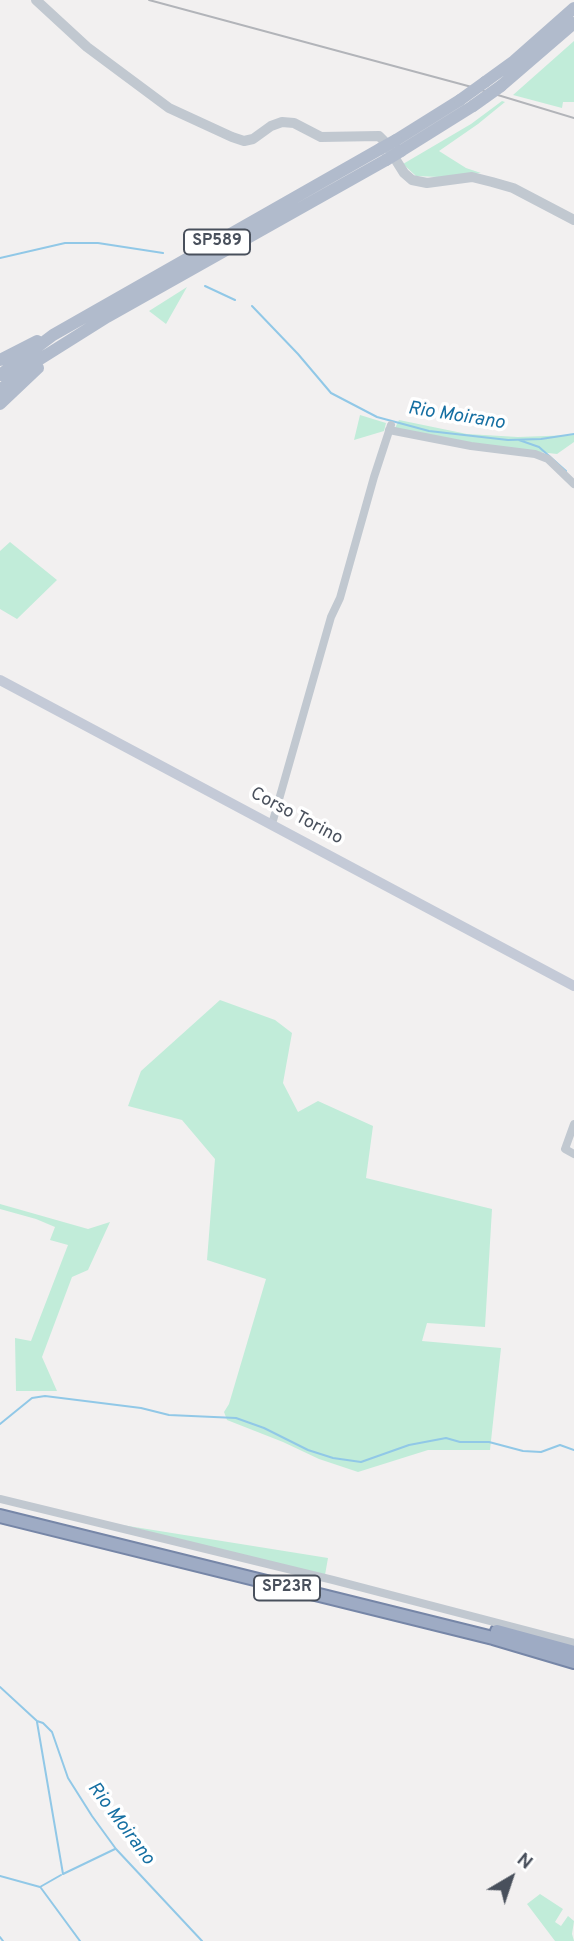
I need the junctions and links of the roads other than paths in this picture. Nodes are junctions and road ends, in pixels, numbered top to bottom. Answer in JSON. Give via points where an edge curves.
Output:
{"nodes":[{"id":1,"x":36,"y":0,"type":"edge"},
{"id":2,"x":574,"y":8,"type":"edge"},
{"id":3,"x":574,"y":23,"type":"edge"},
{"id":4,"x":399,"y":146,"type":"junction"},
{"id":5,"x":383,"y":155,"type":"junction"},
{"id":6,"x":574,"y":220,"type":"edge"},
{"id":7,"x":53,"y":335,"type":"junction"},
{"id":8,"x":66,"y":342,"type":"junction"},
{"id":9,"x":0,"y":360,"type":"edge"},
{"id":10,"x":0,"y":375,"type":"edge"},
{"id":11,"x":0,"y":390,"type":"edge"},
{"id":12,"x":0,"y":404,"type":"edge"},
{"id":13,"x":574,"y":484,"type":"edge"},
{"id":14,"x":0,"y":680,"type":"edge"},
{"id":15,"x":272,"y":824,"type":"junction"},
{"id":16,"x":574,"y":986,"type":"edge"},
{"id":17,"x":574,"y":1124,"type":"edge"},
{"id":18,"x":574,"y":1154,"type":"edge"},
{"id":19,"x":0,"y":1499,"type":"edge"},
{"id":20,"x":0,"y":1508,"type":"edge"},
{"id":21,"x":0,"y":1516,"type":"edge"},
{"id":22,"x":574,"y":1643,"type":"edge"},
{"id":23,"x":574,"y":1653,"type":"edge"},
{"id":24,"x":574,"y":1662,"type":"edge"}],
"edges":[{"from":1,"to":6,"type":"street","via":[[87,47],[169,107],[232,137],[253,139],[282,122],[321,137],[379,136],[412,180],[427,183],[472,177],[513,188]]},
{"from":2,"to":4,"type":"main road","number":"SP589","bridge":true,"via":[[514,61]]},
{"from":3,"to":4,"type":"main road","number":"SP589","bridge":true,"via":[[473,106]]},
{"from":4,"to":5,"type":"main road","number":"SP589","bridge":true},
{"from":5,"to":7,"type":"main road","number":"SP589"},
{"from":5,"to":8,"type":"main road","number":"SP589"},
{"from":7,"to":9,"type":"main road"},
{"from":7,"to":10,"type":"main road","number":"SP589"},
{"from":8,"to":11,"type":"main road","number":"SP589"},
{"from":8,"to":12,"type":"main road"},
{"from":13,"to":15,"type":"street","via":[[548,459],[535,454],[471,446],[390,427]]},
{"from":14,"to":15,"type":"main road","name":"Corso Torino"},
{"from":15,"to":16,"type":"main road","name":"Corso Torino"},
{"from":17,"to":18,"type":"street","via":[[565,1149]]},
{"from":19,"to":22,"type":"street"},
{"from":20,"to":23,"type":"highway","number":"SP23R"},
{"from":21,"to":24,"type":"highway","number":"SP23R"}]}
